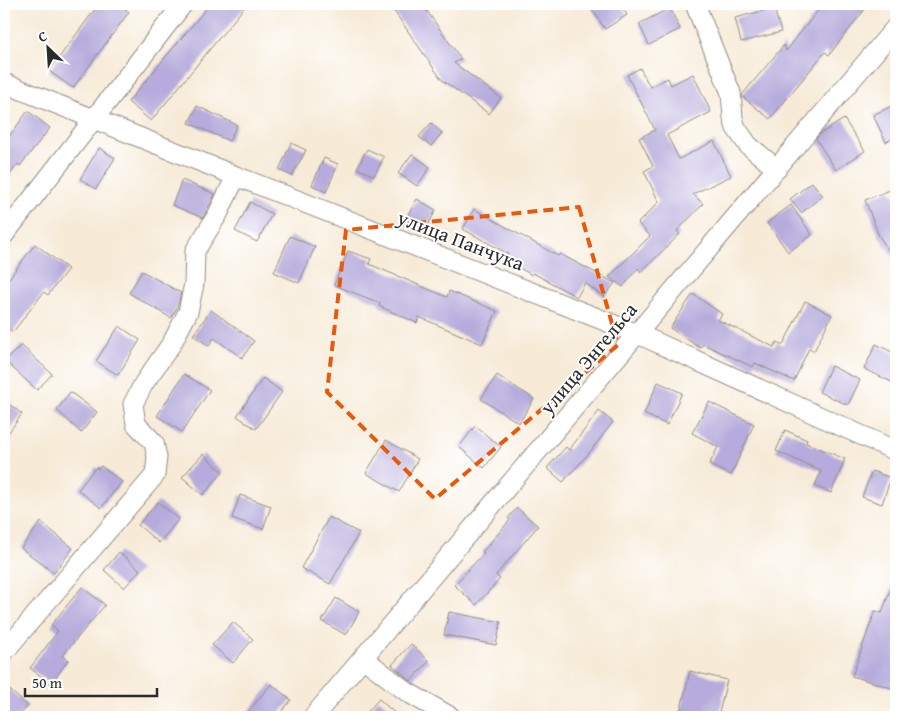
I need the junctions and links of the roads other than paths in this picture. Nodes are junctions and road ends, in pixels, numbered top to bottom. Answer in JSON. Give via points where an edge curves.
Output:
{"nodes":[{"id":1,"x":183,"y":4,"type":"edge"},
{"id":2,"x":695,"y":4,"type":"edge"},
{"id":3,"x":896,"y":27,"type":"edge"},
{"id":4,"x":4,"y":83,"type":"edge"},
{"id":5,"x":92,"y":119,"type":"junction"},
{"id":6,"x":777,"y":169,"type":"junction"},
{"id":7,"x":236,"y":176,"type":"junction"},
{"id":8,"x":4,"y":236,"type":"edge"},
{"id":9,"x":638,"y":334,"type":"junction"},
{"id":10,"x":896,"y":451,"type":"edge"},
{"id":11,"x":4,"y":652,"type":"edge"},
{"id":12,"x":364,"y":658,"type":"junction"},
{"id":13,"x":314,"y":717,"type":"edge"},
{"id":14,"x":451,"y":717,"type":"edge"}],
"edges":[{"from":1,"to":5,"type":"street"},
{"from":2,"to":6,"type":"street","via":[[731,93],[736,128],[748,145]]},
{"from":3,"to":6,"type":"street","name":"улица Энгельса"},
{"from":4,"to":5,"type":"street","name":"улица Панчука"},
{"from":5,"to":7,"type":"street","name":"улица Панчука"},
{"from":5,"to":8,"type":"street"},
{"from":6,"to":9,"type":"street","name":"улица Энгельса"},
{"from":7,"to":9,"type":"street","name":"улица Панчука"},
{"from":7,"to":11,"type":"street","via":[[195,252],[194,284],[188,312],[133,404],[136,424],[154,442],[157,457],[155,475]]},
{"from":9,"to":10,"type":"street","name":"улица Панчука"},
{"from":9,"to":12,"type":"street","name":"улица Энгельса"},
{"from":12,"to":13,"type":"street","name":"улица Энгельса"},
{"from":12,"to":14,"type":"street","via":[[407,692]]}]}
